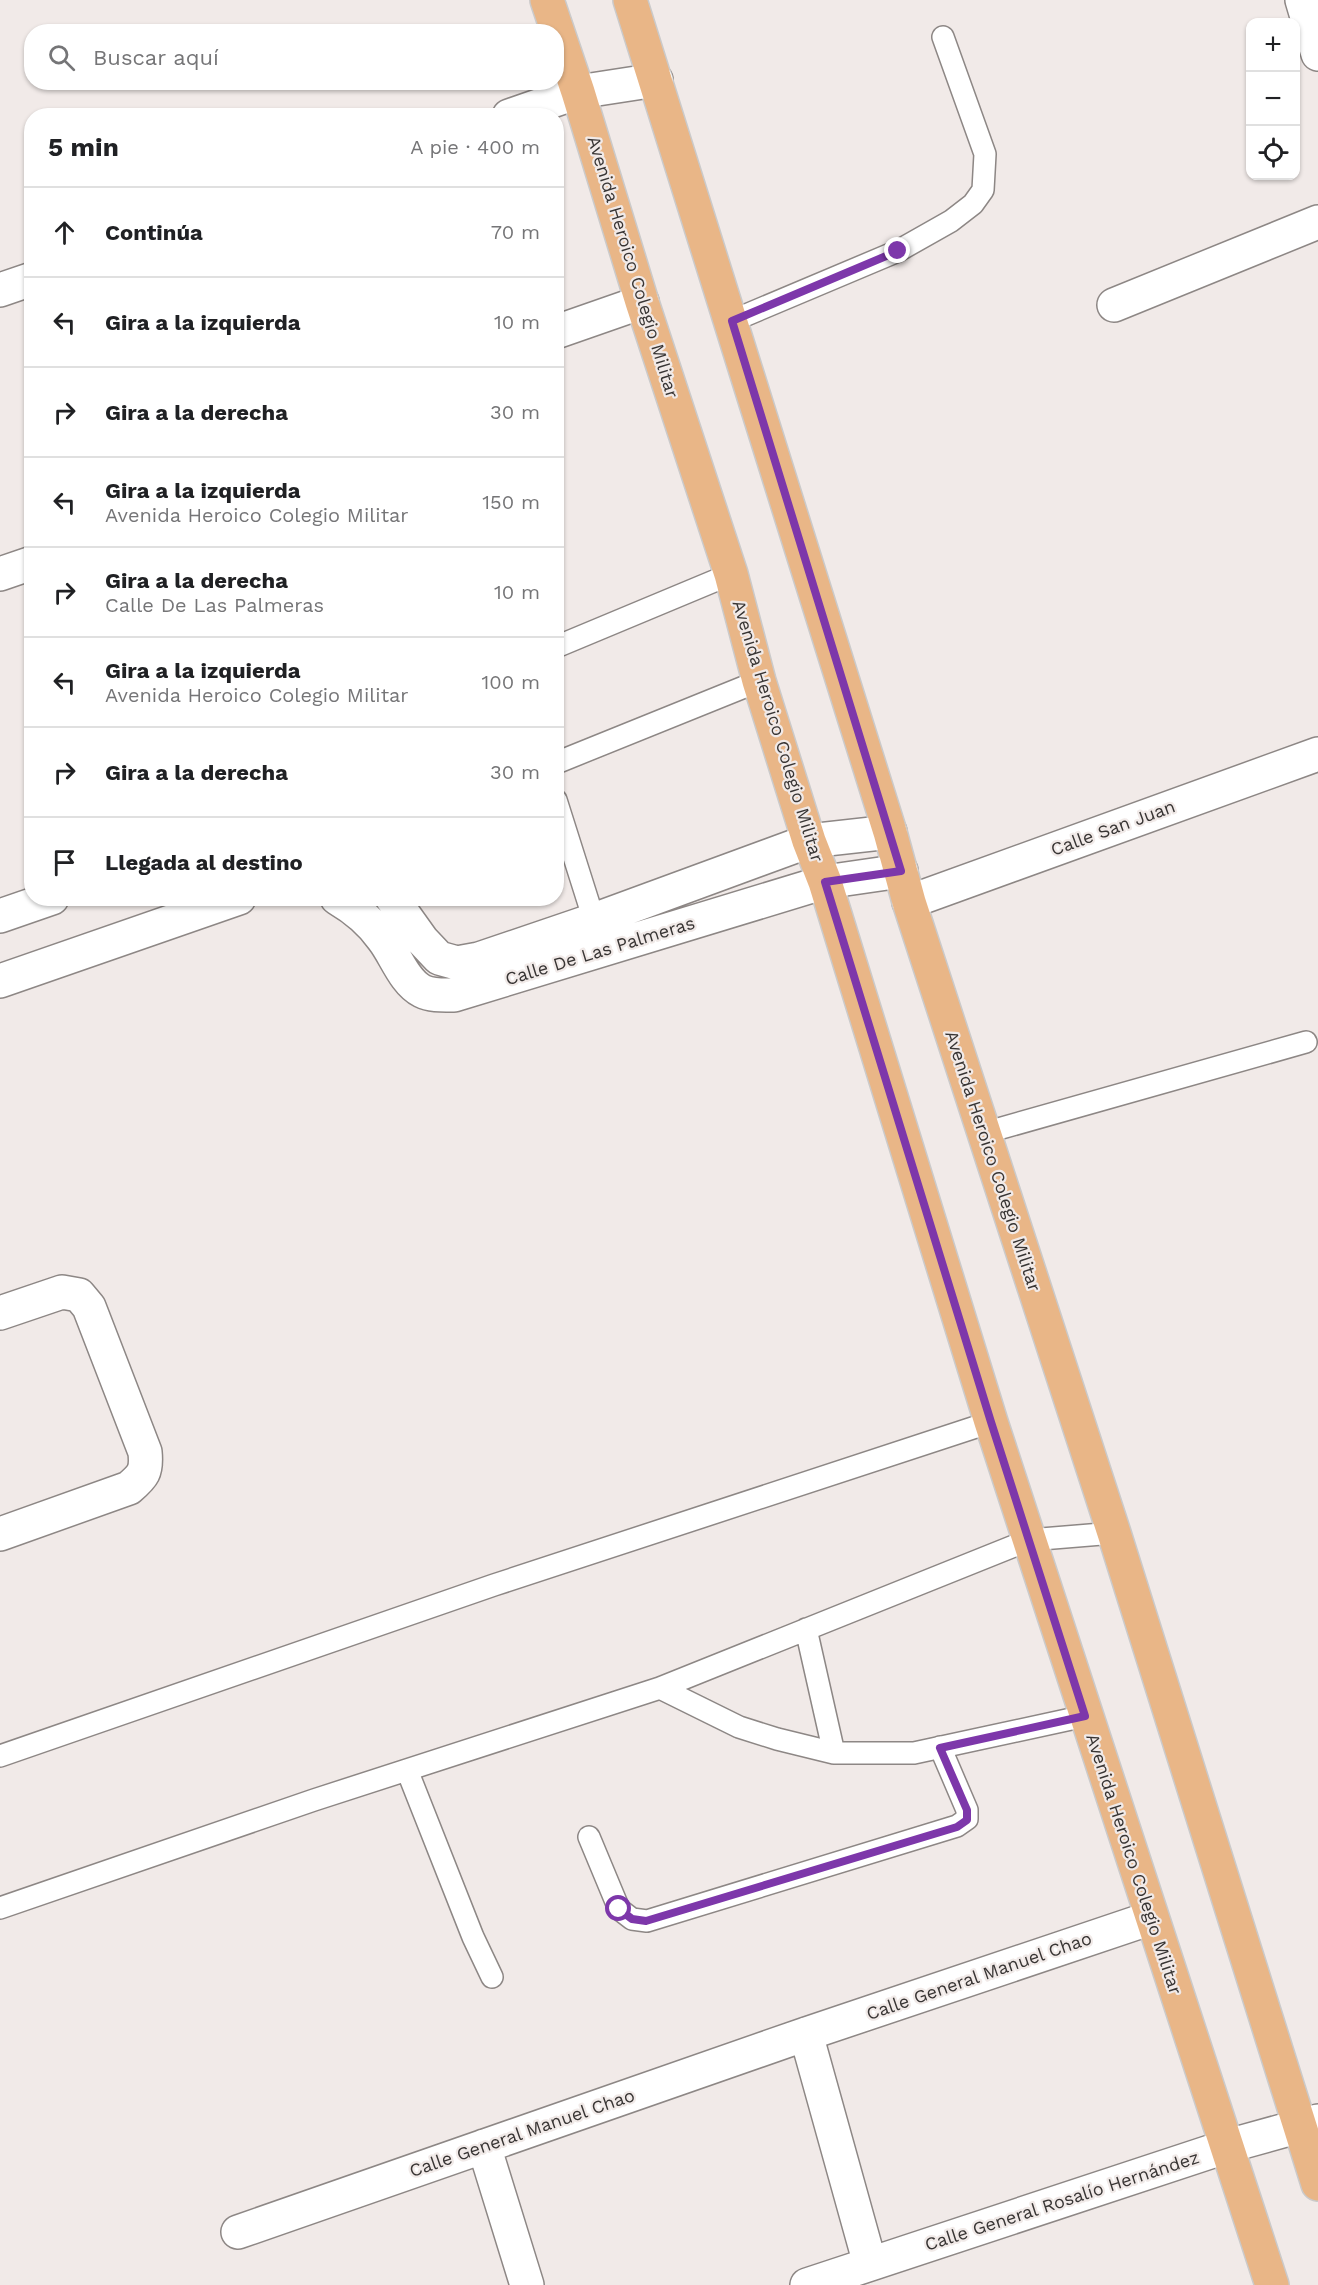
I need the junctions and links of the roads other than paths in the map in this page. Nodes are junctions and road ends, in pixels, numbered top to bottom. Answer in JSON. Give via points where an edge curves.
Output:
{"nodes":[{"id":1,"x":547,"y":0,"type":"edge"},
{"id":2,"x":630,"y":0,"type":"edge"},
{"id":3,"x":1302,"y":0,"type":"edge"},
{"id":4,"x":555,"y":24,"type":"edge"},
{"id":5,"x":943,"y":37,"type":"dead end"},
{"id":6,"x":564,"y":50,"type":"edge"},
{"id":7,"x":1318,"y":54,"type":"edge"},
{"id":8,"x":656,"y":80,"type":"junction"},
{"id":9,"x":578,"y":92,"type":"junction"},
{"id":10,"x":532,"y":108,"type":"edge"},
{"id":11,"x":1318,"y":222,"type":"edge"},
{"id":12,"x":24,"y":282,"type":"edge"},
{"id":13,"x":0,"y":290,"type":"edge"},
{"id":14,"x":642,"y":302,"type":"junction"},
{"id":15,"x":1114,"y":305,"type":"dead end"},
{"id":16,"x":732,"y":321,"type":"junction"},
{"id":17,"x":564,"y":329,"type":"edge"},
{"id":18,"x":24,"y":566,"type":"edge"},
{"id":19,"x":0,"y":574,"type":"edge"},
{"id":20,"x":731,"y":574,"type":"junction"},
{"id":21,"x":564,"y":644,"type":"edge"},
{"id":22,"x":759,"y":681,"type":"junction"},
{"id":23,"x":1318,"y":754,"type":"edge"},
{"id":24,"x":564,"y":760,"type":"edge"},
{"id":25,"x":564,"y":825,"type":"edge"},
{"id":26,"x":890,"y":832,"type":"junction"},
{"id":27,"x":809,"y":841,"type":"junction"},
{"id":28,"x":825,"y":882,"type":"junction"},
{"id":29,"x":905,"y":886,"type":"junction"},
{"id":30,"x":29,"y":906,"type":"edge"},
{"id":31,"x":216,"y":906,"type":"edge"},
{"id":32,"x":349,"y":906,"type":"edge"},
{"id":33,"x":398,"y":906,"type":"edge"},
{"id":34,"x":0,"y":916,"type":"edge"},
{"id":35,"x":594,"y":920,"type":"junction"},
{"id":36,"x":0,"y":981,"type":"edge"},
{"id":37,"x":1306,"y":1042,"type":"dead end"},
{"id":38,"x":984,"y":1133,"type":"junction"},
{"id":39,"x":0,"y":1313,"type":"edge"},
{"id":40,"x":991,"y":1422,"type":"junction"},
{"id":41,"x":1114,"y":1533,"type":"junction"},
{"id":42,"x":0,"y":1534,"type":"edge"},
{"id":43,"x":1029,"y":1540,"type":"junction"},
{"id":44,"x":806,"y":1629,"type":"junction"},
{"id":45,"x":660,"y":1688,"type":"junction"},
{"id":46,"x":1085,"y":1716,"type":"junction"},
{"id":47,"x":940,"y":1748,"type":"junction"},
{"id":48,"x":834,"y":1753,"type":"junction"},
{"id":49,"x":0,"y":1756,"type":"edge"},
{"id":50,"x":407,"y":1770,"type":"junction"},
{"id":51,"x":589,"y":1837,"type":"dead end"},
{"id":52,"x":0,"y":1908,"type":"edge"},
{"id":53,"x":1151,"y":1918,"type":"junction"},
{"id":54,"x":492,"y":1977,"type":"dead end"},
{"id":55,"x":806,"y":2034,"type":"junction"},
{"id":56,"x":1309,"y":2124,"type":"edge"},
{"id":57,"x":484,"y":2146,"type":"junction"},
{"id":58,"x":1228,"y":2146,"type":"junction"},
{"id":59,"x":1318,"y":2184,"type":"edge"},
{"id":60,"x":238,"y":2232,"type":"dead end"},
{"id":61,"x":870,"y":2264,"type":"junction"},
{"id":62,"x":527,"y":2285,"type":"edge"},
{"id":63,"x":807,"y":2285,"type":"edge"},
{"id":64,"x":1272,"y":2285,"type":"edge"}],
"edges":[{"from":1,"to":4,"type":"main road","name":"Avenida Heroico Colegio Militar"},
{"from":2,"to":8,"type":"main road","name":"Avenida Heroico Colegio Militar"},
{"from":3,"to":7,"type":"street"},
{"from":5,"to":16,"type":"lane","via":[[985,154],[983,190],[973,204],[898,251]]},
{"from":6,"to":9,"type":"main road","name":"Avenida Heroico Colegio Militar"},
{"from":8,"to":9,"type":"street"},
{"from":8,"to":16,"type":"main road","name":"Avenida Heroico Colegio Militar"},
{"from":9,"to":10,"type":"street"},
{"from":9,"to":14,"type":"main road","name":"Avenida Heroico Colegio Militar"},
{"from":11,"to":15,"type":"street"},
{"from":12,"to":13,"type":"street"},
{"from":14,"to":17,"type":"street"},
{"from":14,"to":20,"type":"main road","name":"Avenida Heroico Colegio Militar"},
{"from":16,"to":26,"type":"main road","name":"Avenida Heroico Colegio Militar"},
{"from":18,"to":19,"type":"street"},
{"from":20,"to":21,"type":"lane"},
{"from":20,"to":22,"type":"main road","name":"Avenida Heroico Colegio Militar"},
{"from":22,"to":24,"type":"lane"},
{"from":22,"to":27,"type":"main road","name":"Avenida Heroico Colegio Militar"},
{"from":23,"to":29,"type":"street","name":"Calle San Juan"},
{"from":25,"to":35,"type":"lane"},
{"from":26,"to":27,"type":"street","name":"Calle De Las Palmeras"},
{"from":26,"to":29,"type":"main road","name":"Avenida Heroico Colegio Militar"},
{"from":27,"to":28,"type":"main road","name":"Avenida Heroico Colegio Militar"},
{"from":27,"to":35,"type":"street","name":"Calle De Las Palmeras"},
{"from":28,"to":29,"type":"street","name":"Calle De Las Palmeras"},
{"from":28,"to":32,"type":"street","name":"Calle De Las Palmeras","via":[[454,996],[431,994],[412,984],[382,936]]},
{"from":28,"to":40,"type":"main road","name":"Avenida Heroico Colegio Militar"},
{"from":29,"to":38,"type":"main road","name":"Avenida Heroico Colegio Militar"},
{"from":30,"to":34,"type":"street"},
{"from":31,"to":36,"type":"street"},
{"from":33,"to":35,"type":"street","name":"Calle De Las Palmeras","via":[[439,958],[457,963],[479,960]]},
{"from":37,"to":38,"type":"lane"},
{"from":38,"to":41,"type":"main road","name":"Avenida Heroico Colegio Militar"},
{"from":39,"to":42,"type":"street","via":[[62,1292],[79,1295],[89,1307],[146,1463],[142,1478],[129,1488]]},
{"from":40,"to":43,"type":"main road","name":"Avenida Heroico Colegio Militar"},
{"from":40,"to":49,"type":"lane","via":[[494,1585]]},
{"from":41,"to":43,"type":"lane"},
{"from":41,"to":56,"type":"main road","name":"Avenida Heroico Colegio Militar"},
{"from":43,"to":44,"type":"lane"},
{"from":43,"to":46,"type":"main road","name":"Avenida Heroico Colegio Militar"},
{"from":44,"to":45,"type":"lane"},
{"from":44,"to":48,"type":"lane"},
{"from":45,"to":48,"type":"lane","via":[[739,1727]]},
{"from":45,"to":50,"type":"lane"},
{"from":46,"to":47,"type":"lane"},
{"from":46,"to":53,"type":"main road","name":"Avenida Heroico Colegio Militar"},
{"from":47,"to":48,"type":"lane","via":[[914,1753]]},
{"from":47,"to":51,"type":"lane","via":[[967,1810],[967,1820],[957,1827],[646,1921],[632,1919],[619,1909]]},
{"from":50,"to":52,"type":"lane"},
{"from":50,"to":54,"type":"lane","via":[[472,1937]]},
{"from":53,"to":55,"type":"street","name":"Calle General Manuel Chao"},
{"from":53,"to":58,"type":"main road","name":"Avenida Heroico Colegio Militar"},
{"from":55,"to":57,"type":"street","name":"Calle General Manuel Chao"},
{"from":55,"to":61,"type":"street"},
{"from":56,"to":58,"type":"street","name":"Calle General Rosalío Hernández"},
{"from":56,"to":59,"type":"main road","name":"Avenida Heroico Colegio Militar"},
{"from":57,"to":60,"type":"street","name":"Calle General Manuel Chao"},
{"from":57,"to":62,"type":"street"},
{"from":58,"to":61,"type":"street","name":"Calle General Rosalío Hernández"},
{"from":58,"to":64,"type":"main road","name":"Avenida Heroico Colegio Militar"},
{"from":61,"to":63,"type":"street","name":"Calle General Rosalío Hernández"}]}
